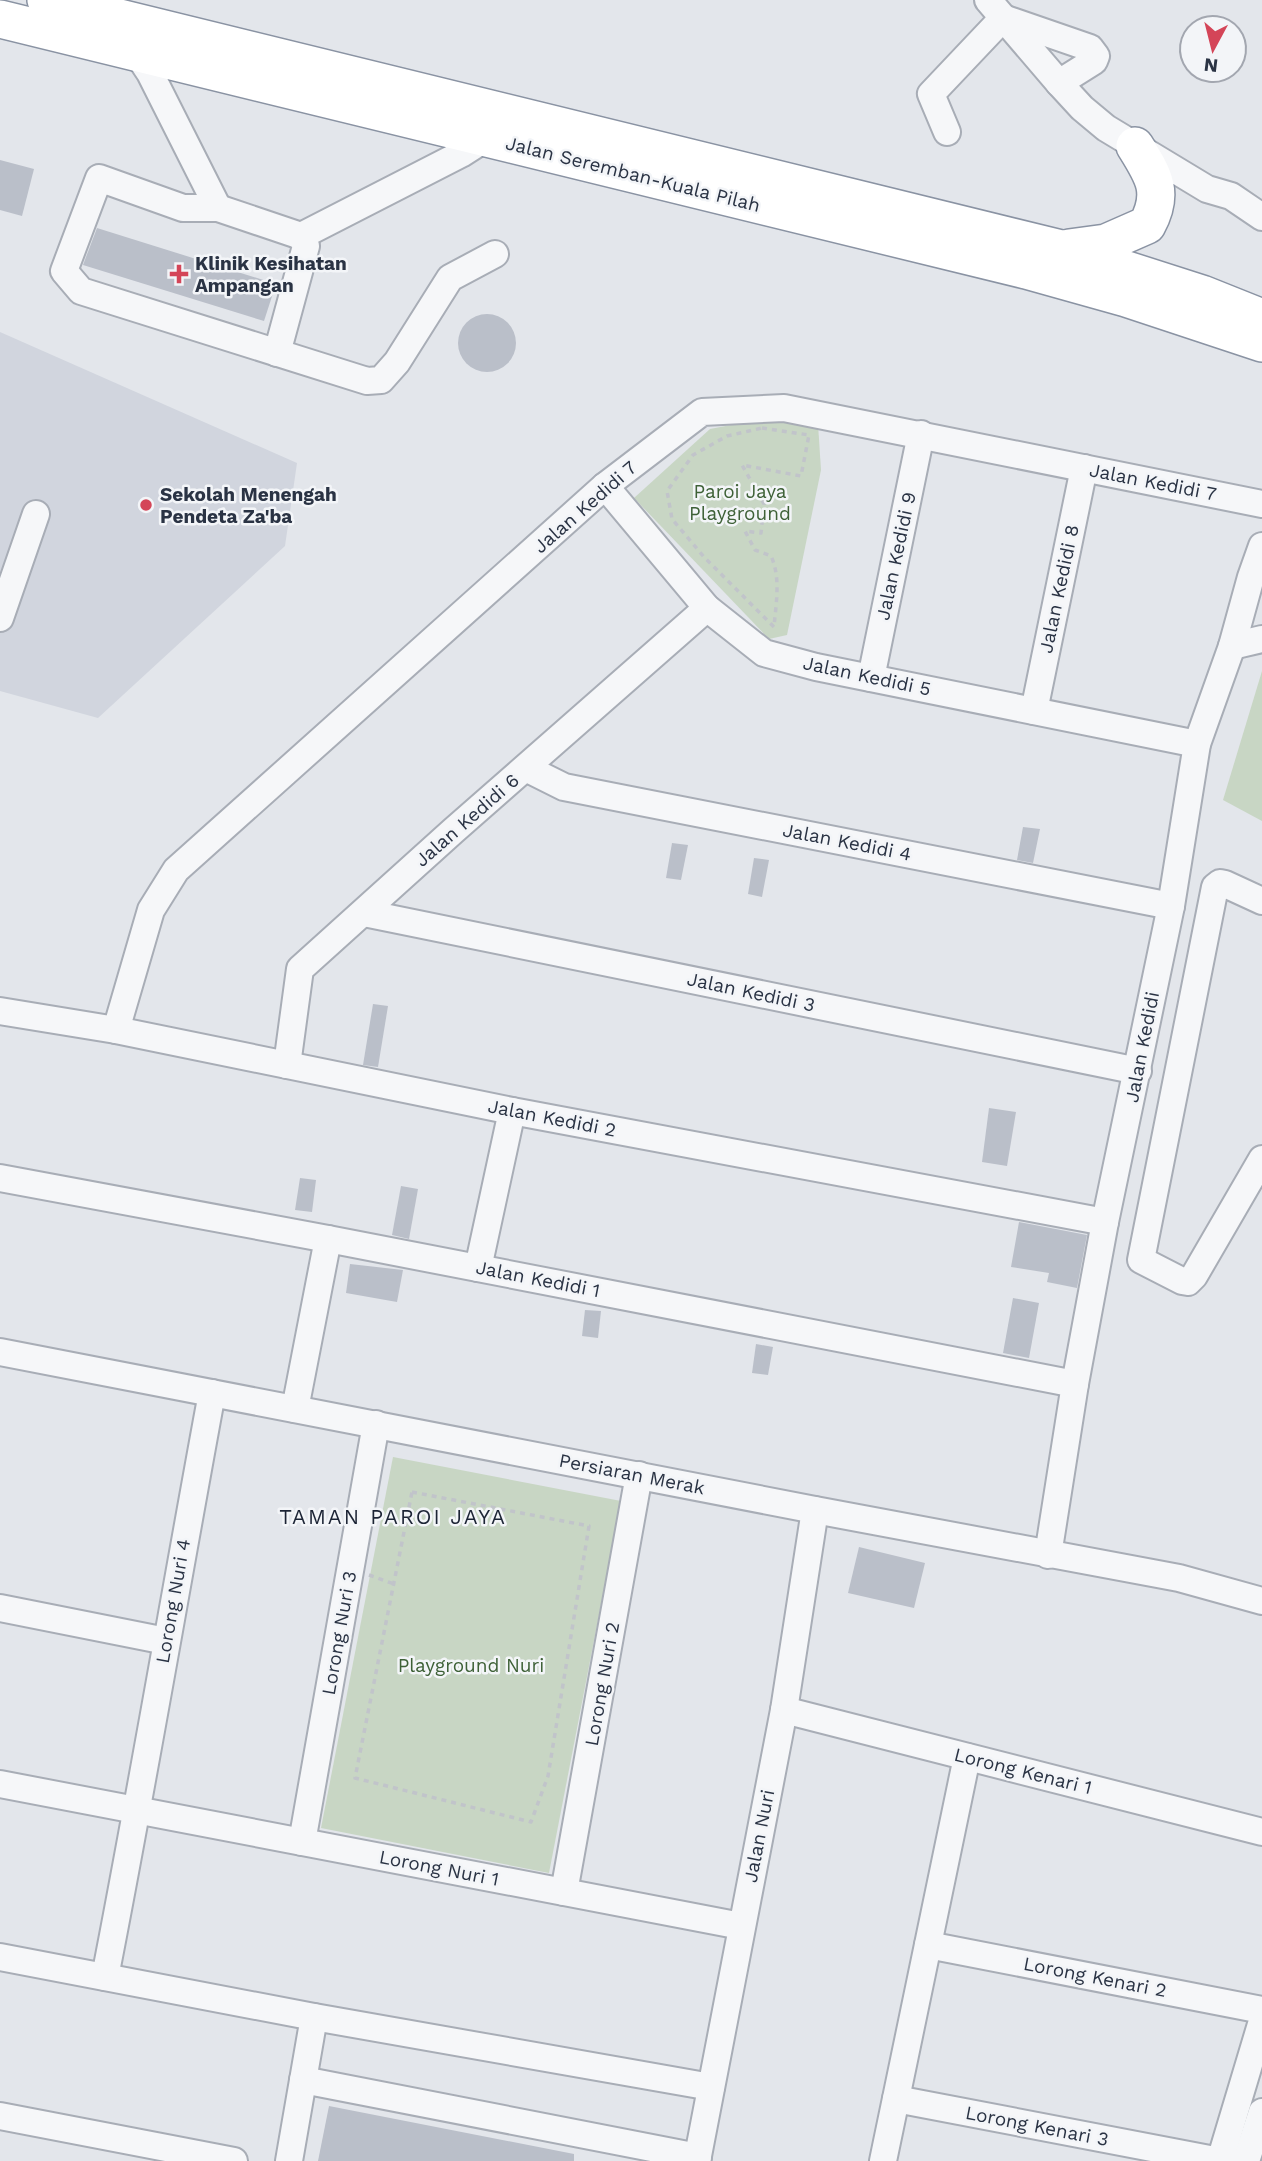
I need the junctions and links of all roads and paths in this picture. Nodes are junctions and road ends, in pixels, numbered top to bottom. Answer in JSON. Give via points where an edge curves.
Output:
{"nodes":[{"id":1,"x":46,"y":0,"type":"edge"},
{"id":2,"x":995,"y":9,"type":"edge"},
{"id":3,"x":0,"y":19,"type":"edge"},
{"id":4,"x":136,"y":52,"type":"junction"},
{"id":5,"x":1059,"y":83,"type":"junction"},
{"id":6,"x":947,"y":132,"type":"dead end"},
{"id":7,"x":486,"y":138,"type":"junction"},
{"id":8,"x":1135,"y":146,"type":"junction"},
{"id":9,"x":1207,"y":189,"type":"junction"},
{"id":10,"x":218,"y":208,"type":"junction"},
{"id":11,"x":1262,"y":217,"type":"edge"},
{"id":12,"x":1262,"y":235,"type":"edge"},
{"id":13,"x":301,"y":236,"type":"junction"},
{"id":14,"x":1061,"y":249,"type":"junction"},
{"id":15,"x":495,"y":254,"type":"dead end"},
{"id":16,"x":1252,"y":331,"type":"edge"},
{"id":17,"x":277,"y":353,"type":"junction"},
{"id":18,"x":1262,"y":365,"type":"edge"},
{"id":19,"x":921,"y":434,"type":"junction"},
{"id":20,"x":1084,"y":468,"type":"junction"},
{"id":21,"x":606,"y":486,"type":"junction"},
{"id":22,"x":1262,"y":504,"type":"edge"},
{"id":23,"x":36,"y":514,"type":"dead end"},
{"id":24,"x":1262,"y":546,"type":"edge"},
{"id":25,"x":707,"y":608,"type":"junction"},
{"id":26,"x":0,"y":618,"type":"edge"},
{"id":27,"x":775,"y":627,"type":"joint"},
{"id":28,"x":1262,"y":639,"type":"edge"},
{"id":29,"x":1232,"y":646,"type":"junction"},
{"id":30,"x":871,"y":678,"type":"junction"},
{"id":31,"x":1034,"y":711,"type":"junction"},
{"id":32,"x":1197,"y":744,"type":"junction"},
{"id":33,"x":526,"y":768,"type":"junction"},
{"id":34,"x":1262,"y":901,"type":"edge"},
{"id":35,"x":1171,"y":906,"type":"junction"},
{"id":36,"x":364,"y":913,"type":"junction"},
{"id":37,"x":1151,"y":1002,"type":"junction"},
{"id":38,"x":0,"y":1011,"type":"edge"},
{"id":39,"x":1188,"y":1020,"type":"junction"},
{"id":40,"x":116,"y":1030,"type":"junction"},
{"id":41,"x":287,"y":1065,"type":"junction"},
{"id":42,"x":1138,"y":1071,"type":"junction"},
{"id":43,"x":512,"y":1111,"type":"junction"},
{"id":44,"x":1262,"y":1159,"type":"edge"},
{"id":45,"x":0,"y":1178,"type":"edge"},
{"id":46,"x":1105,"y":1222,"type":"junction"},
{"id":47,"x":328,"y":1239,"type":"junction"},
{"id":48,"x":478,"y":1268,"type":"junction"},
{"id":49,"x":0,"y":1352,"type":"edge"},
{"id":50,"x":1075,"y":1384,"type":"junction"},
{"id":51,"x":212,"y":1393,"type":"junction"},
{"id":52,"x":295,"y":1409,"type":"junction"},
{"id":53,"x":376,"y":1424,"type":"junction"},
{"id":54,"x":639,"y":1475,"type":"junction"},
{"id":55,"x":815,"y":1510,"type":"junction"},
{"id":56,"x":1048,"y":1555,"type":"junction"},
{"id":57,"x":1262,"y":1601,"type":"edge"},
{"id":58,"x":0,"y":1608,"type":"edge"},
{"id":59,"x":166,"y":1641,"type":"junction"},
{"id":60,"x":784,"y":1710,"type":"junction"},
{"id":61,"x":967,"y":1757,"type":"junction"},
{"id":62,"x":0,"y":1784,"type":"edge"},
{"id":63,"x":137,"y":1810,"type":"junction"},
{"id":64,"x":531,"y":1822,"type":"joint"},
{"id":65,"x":1262,"y":1832,"type":"edge"},
{"id":66,"x":302,"y":1842,"type":"junction"},
{"id":67,"x":564,"y":1892,"type":"junction"},
{"id":68,"x":741,"y":1926,"type":"junction"},
{"id":69,"x":928,"y":1945,"type":"junction"},
{"id":70,"x":0,"y":1957,"type":"edge"},
{"id":71,"x":105,"y":1977,"type":"junction"},
{"id":72,"x":1262,"y":2010,"type":"edge"},
{"id":73,"x":314,"y":2017,"type":"junction"},
{"id":74,"x":1262,"y":2021,"type":"edge"},
{"id":75,"x":303,"y":2080,"type":"junction"},
{"id":76,"x":711,"y":2087,"type":"junction"},
{"id":77,"x":896,"y":2099,"type":"junction"},
{"id":78,"x":1262,"y":2112,"type":"edge"},
{"id":79,"x":0,"y":2116,"type":"edge"},
{"id":80,"x":698,"y":2159,"type":"edge"},
{"id":81,"x":234,"y":2161,"type":"edge"},
{"id":82,"x":289,"y":2161,"type":"edge"},
{"id":83,"x":883,"y":2161,"type":"edge"},
{"id":84,"x":1220,"y":2161,"type":"edge"},
{"id":85,"x":1246,"y":2161,"type":"edge"}],
"edges":[{"from":1,"to":14,"type":"highway","name":"Jalan Seremban-Kuala Pilah"},
{"from":2,"to":5,"type":"street"},
{"from":2,"to":5,"type":"street","via":[[1090,48],[1094,61]]},
{"from":2,"to":6,"type":"street","via":[[931,94]]},
{"from":3,"to":4,"type":"highway","name":"Jalan Seremban-Kuala Pilah"},
{"from":4,"to":7,"type":"highway","name":"Jalan Seremban-Kuala Pilah"},
{"from":4,"to":10,"type":"street"},
{"from":5,"to":8,"type":"street","via":[[1082,108]]},
{"from":7,"to":13,"type":"street"},
{"from":7,"to":16,"type":"highway","name":"Jalan Seremban-Kuala Pilah","via":[[1026,270]]},
{"from":8,"to":9,"type":"street"},
{"from":8,"to":14,"type":"highway","via":[[1150,171],[1157,199],[1147,225],[1106,243]]},
{"from":9,"to":11,"type":"street","via":[[1231,196]]},
{"from":9,"to":12,"type":"street","via":[[1223,208]]},
{"from":10,"to":13,"type":"street"},
{"from":10,"to":17,"type":"street","via":[[183,208],[99,178],[64,271],[81,291]]},
{"from":13,"to":17,"type":"street","via":[[306,246]]},
{"from":14,"to":16,"type":"highway","name":"Jalan Seremban-Kuala Pilah","via":[[1202,294]]},
{"from":15,"to":17,"type":"street","via":[[450,278],[381,380],[367,382]]},
{"from":16,"to":18,"type":"highway"},
{"from":19,"to":20,"type":"street","name":"Jalan Kedidi 7"},
{"from":19,"to":21,"type":"street","name":"Jalan Kedidi 7","via":[[784,408],[702,412]]},
{"from":19,"to":30,"type":"street","name":"Jalan Kedidi 9"},
{"from":20,"to":22,"type":"street","name":"Jalan Kedidi 7"},
{"from":20,"to":31,"type":"street","name":"Jalan Kedidi 8"},
{"from":21,"to":25,"type":"street","name":"Jalan Kedidi 5"},
{"from":21,"to":40,"type":"street","name":"Jalan Kedidi 7","via":[[176,870],[151,910]]},
{"from":23,"to":26,"type":"street"},
{"from":24,"to":29,"type":"street","name":"Jalan Kedidi"},
{"from":25,"to":30,"type":"street","name":"Jalan Kedidi 5","via":[[764,653]]},
{"from":25,"to":33,"type":"street","name":"Jalan Kedidi 6"},
{"from":27,"to":27,"type":"path","via":[[720,574],[673,519],[667,491],[693,455],[727,436],[762,428],[810,435],[801,476],[742,465],[764,504],[761,533],[745,531],[755,550],[771,555],[775,565]]},
{"from":28,"to":29,"type":"street"},
{"from":29,"to":32,"type":"street","name":"Jalan Kedidi"},
{"from":30,"to":31,"type":"street","name":"Jalan Kedidi 5"},
{"from":31,"to":32,"type":"street","name":"Jalan Kedidi 5"},
{"from":32,"to":35,"type":"street","name":"Jalan Kedidi"},
{"from":33,"to":35,"type":"street","name":"Jalan Kedidi 4","via":[[564,787]]},
{"from":33,"to":36,"type":"street","name":"Jalan Kedidi 6"},
{"from":34,"to":39,"type":"street","via":[[1225,884],[1215,887]]},
{"from":35,"to":37,"type":"street","name":"Jalan Kedidi"},
{"from":36,"to":41,"type":"street","name":"Jalan Kedidi 6","via":[[300,969]]},
{"from":36,"to":42,"type":"street","name":"Jalan Kedidi 3"},
{"from":37,"to":39,"type":"street"},
{"from":37,"to":42,"type":"street","name":"Jalan Kedidi"},
{"from":38,"to":40,"type":"street","name":"Jalan Kedidi 2"},
{"from":39,"to":44,"type":"street","via":[[1141,1260],[1188,1282]]},
{"from":40,"to":41,"type":"street","name":"Jalan Kedidi 2"},
{"from":41,"to":43,"type":"street","name":"Jalan Kedidi 2"},
{"from":42,"to":46,"type":"street","name":"Jalan Kedidi"},
{"from":43,"to":46,"type":"street","name":"Jalan Kedidi 2"},
{"from":43,"to":48,"type":"street"},
{"from":45,"to":47,"type":"street","name":"Jalan Kedidi 1"},
{"from":46,"to":50,"type":"street","name":"Jalan Kedidi"},
{"from":47,"to":48,"type":"street","name":"Jalan Kedidi 1"},
{"from":47,"to":52,"type":"street"},
{"from":48,"to":50,"type":"street","name":"Jalan Kedidi 1"},
{"from":49,"to":51,"type":"street","name":"Persiaran Merak"},
{"from":50,"to":56,"type":"street","name":"Jalan Kedidi"},
{"from":51,"to":52,"type":"street","name":"Persiaran Merak"},
{"from":51,"to":59,"type":"street","name":"Lorong Nuri 4"},
{"from":52,"to":53,"type":"street","name":"Persiaran Merak"},
{"from":53,"to":54,"type":"street","name":"Persiaran Merak"},
{"from":53,"to":66,"type":"street","name":"Lorong Nuri 3"},
{"from":54,"to":55,"type":"street","name":"Persiaran Merak"},
{"from":54,"to":67,"type":"street","name":"Lorong Nuri 2"},
{"from":55,"to":56,"type":"street","name":"Persiaran Merak"},
{"from":55,"to":60,"type":"street","name":"Jalan Nuri"},
{"from":56,"to":57,"type":"street","name":"Persiaran Merak","via":[[1179,1578]]},
{"from":58,"to":59,"type":"street"},
{"from":59,"to":63,"type":"street","name":"Lorong Nuri 4"},
{"from":60,"to":61,"type":"street","name":"Lorong Kenari 1"},
{"from":60,"to":68,"type":"street","name":"Jalan Nuri"},
{"from":61,"to":65,"type":"street","name":"Lorong Kenari 1"},
{"from":61,"to":69,"type":"street"},
{"from":62,"to":63,"type":"street","name":"Lorong Nuri 1"},
{"from":63,"to":66,"type":"street","name":"Lorong Nuri 1"},
{"from":63,"to":71,"type":"street","name":"Lorong Nuri 4"},
{"from":64,"to":64,"type":"path","via":[[355,1778],[412,1492],[589,1526],[548,1776]]},
{"from":66,"to":67,"type":"street","name":"Lorong Nuri 1"},
{"from":67,"to":68,"type":"street","name":"Lorong Nuri 1"},
{"from":68,"to":76,"type":"street","name":"Jalan Nuri"},
{"from":69,"to":72,"type":"street","name":"Lorong Kenari 2"},
{"from":69,"to":77,"type":"street"},
{"from":70,"to":71,"type":"street"},
{"from":71,"to":73,"type":"street"},
{"from":73,"to":75,"type":"street"},
{"from":73,"to":76,"type":"street"},
{"from":74,"to":84,"type":"street"},
{"from":75,"to":80,"type":"street"},
{"from":75,"to":82,"type":"street"},
{"from":76,"to":80,"type":"street","name":"Jalan Nuri"},
{"from":77,"to":83,"type":"street"},
{"from":77,"to":84,"type":"street","name":"Lorong Kenari 3"},
{"from":78,"to":85,"type":"street"},
{"from":79,"to":81,"type":"street"}]}
